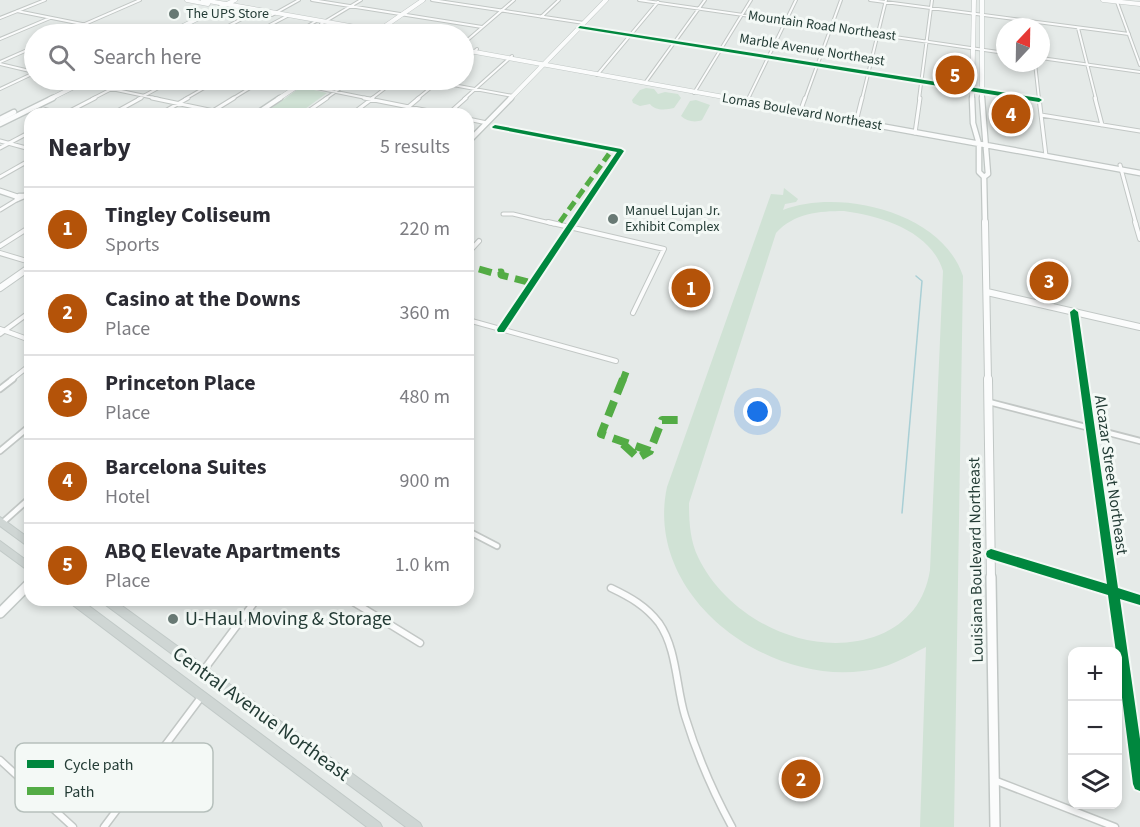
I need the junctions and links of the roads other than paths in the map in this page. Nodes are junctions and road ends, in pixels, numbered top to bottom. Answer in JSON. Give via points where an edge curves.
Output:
{"nodes":[{"id":1,"x":45,"y":0,"type":"edge"},
{"id":2,"x":140,"y":0,"type":"edge"},
{"id":3,"x":187,"y":0,"type":"edge"},
{"id":4,"x":203,"y":0,"type":"edge"},
{"id":5,"x":235,"y":0,"type":"edge"},
{"id":6,"x":243,"y":0,"type":"edge"},
{"id":7,"x":299,"y":0,"type":"edge"},
{"id":8,"x":312,"y":0,"type":"edge"},
{"id":9,"x":361,"y":0,"type":"edge"},
{"id":10,"x":423,"y":0,"type":"edge"},
{"id":11,"x":432,"y":0,"type":"edge"},
{"id":12,"x":468,"y":0,"type":"edge"},
{"id":13,"x":514,"y":0,"type":"edge"},
{"id":14,"x":559,"y":0,"type":"edge"},
{"id":15,"x":606,"y":0,"type":"edge"},
{"id":16,"x":639,"y":0,"type":"edge"},
{"id":17,"x":705,"y":0,"type":"edge"},
{"id":18,"x":751,"y":0,"type":"edge"},
{"id":19,"x":796,"y":0,"type":"edge"},
{"id":20,"x":841,"y":0,"type":"edge"},
{"id":21,"x":870,"y":0,"type":"edge"},
{"id":22,"x":932,"y":0,"type":"edge"},
{"id":23,"x":974,"y":0,"type":"edge"},
{"id":24,"x":982,"y":0,"type":"edge"},
{"id":25,"x":1104,"y":0,"type":"edge"},
{"id":26,"x":659,"y":1,"type":"edge"},
{"id":27,"x":886,"y":1,"type":"edge"},
{"id":28,"x":1117,"y":2,"type":"junction"},
{"id":29,"x":462,"y":4,"type":"junction"},
{"id":30,"x":1140,"y":4,"type":"edge"},
{"id":31,"x":228,"y":6,"type":"junction"},
{"id":32,"x":351,"y":6,"type":"junction"},
{"id":33,"x":931,"y":8,"type":"junction"},
{"id":34,"x":699,"y":9,"type":"junction"},
{"id":35,"x":501,"y":10,"type":"junction"},
{"id":36,"x":17,"y":11,"type":"junction"},
{"id":37,"x":255,"y":12,"type":"junction"},
{"id":38,"x":274,"y":14,"type":"junction"},
{"id":39,"x":973,"y":14,"type":"junction"},
{"id":40,"x":402,"y":15,"type":"junction"},
{"id":41,"x":742,"y":15,"type":"junction"},
{"id":42,"x":981,"y":15,"type":"junction"},
{"id":43,"x":286,"y":16,"type":"junction"},
{"id":44,"x":541,"y":16,"type":"junction"},
{"id":45,"x":0,"y":18,"type":"edge"},
{"id":46,"x":50,"y":18,"type":"junction"},
{"id":47,"x":1005,"y":18,"type":"edge"},
{"id":48,"x":316,"y":21,"type":"junction"},
{"id":49,"x":786,"y":21,"type":"junction"},
{"id":50,"x":324,"y":23,"type":"junction"},
{"id":51,"x":584,"y":23,"type":"junction"},
{"id":52,"x":36,"y":24,"type":"edge"},
{"id":53,"x":79,"y":24,"type":"edge"},
{"id":54,"x":86,"y":24,"type":"edge"},
{"id":55,"x":189,"y":24,"type":"edge"},
{"id":56,"x":195,"y":24,"type":"edge"},
{"id":57,"x":232,"y":24,"type":"edge"},
{"id":58,"x":271,"y":24,"type":"edge"},
{"id":59,"x":311,"y":24,"type":"edge"},
{"id":60,"x":329,"y":24,"type":"edge"},
{"id":61,"x":390,"y":24,"type":"edge"},
{"id":62,"x":462,"y":24,"type":"edge"},
{"id":63,"x":1050,"y":24,"type":"edge"},
{"id":64,"x":474,"y":26,"type":"edge"},
{"id":65,"x":482,"y":27,"type":"junction"},
{"id":66,"x":580,"y":27,"type":"junction"},
{"id":67,"x":831,"y":28,"type":"junction"},
{"id":68,"x":1078,"y":28,"type":"junction"},
{"id":69,"x":24,"y":29,"type":"edge"},
{"id":70,"x":878,"y":34,"type":"junction"},
{"id":71,"x":1129,"y":34,"type":"junction"},
{"id":72,"x":630,"y":35,"type":"junction"},
{"id":73,"x":474,"y":36,"type":"edge"},
{"id":74,"x":0,"y":39,"type":"edge"},
{"id":75,"x":675,"y":42,"type":"junction"},
{"id":76,"x":927,"y":42,"type":"junction"},
{"id":77,"x":973,"y":48,"type":"junction"},
{"id":78,"x":721,"y":49,"type":"junction"},
{"id":79,"x":980,"y":49,"type":"junction"},
{"id":80,"x":476,"y":51,"type":"edge"},
{"id":81,"x":24,"y":52,"type":"edge"},
{"id":82,"x":996,"y":52,"type":"edge"},
{"id":83,"x":510,"y":57,"type":"junction"},
{"id":84,"x":769,"y":57,"type":"junction"},
{"id":85,"x":1050,"y":59,"type":"edge"},
{"id":86,"x":0,"y":63,"type":"edge"},
{"id":87,"x":546,"y":64,"type":"junction"},
{"id":88,"x":1140,"y":64,"type":"edge"},
{"id":89,"x":817,"y":65,"type":"junction"},
{"id":90,"x":1087,"y":65,"type":"junction"},
{"id":91,"x":24,"y":69,"type":"edge"},
{"id":92,"x":1036,"y":72,"type":"edge"},
{"id":93,"x":1140,"y":72,"type":"edge"},
{"id":94,"x":598,"y":73,"type":"junction"},
{"id":95,"x":868,"y":73,"type":"junction"},
{"id":96,"x":24,"y":77,"type":"edge"},
{"id":97,"x":921,"y":81,"type":"junction"},
{"id":98,"x":646,"y":82,"type":"junction"},
{"id":99,"x":0,"y":89,"type":"edge"},
{"id":100,"x":475,"y":89,"type":"joint"},
{"id":101,"x":973,"y":89,"type":"junction"},
{"id":102,"x":57,"y":90,"type":"edge"},
{"id":103,"x":66,"y":90,"type":"edge"},
{"id":104,"x":109,"y":90,"type":"edge"},
{"id":105,"x":122,"y":90,"type":"edge"},
{"id":106,"x":155,"y":90,"type":"edge"},
{"id":107,"x":201,"y":90,"type":"edge"},
{"id":108,"x":246,"y":90,"type":"edge"},
{"id":109,"x":291,"y":90,"type":"edge"},
{"id":110,"x":326,"y":90,"type":"edge"},
{"id":111,"x":338,"y":90,"type":"edge"},
{"id":112,"x":383,"y":90,"type":"edge"},
{"id":113,"x":429,"y":90,"type":"edge"},
{"id":114,"x":474,"y":90,"type":"edge"},
{"id":115,"x":696,"y":91,"type":"junction"},
{"id":116,"x":981,"y":91,"type":"junction"},
{"id":117,"x":335,"y":92,"type":"junction"},
{"id":118,"x":145,"y":95,"type":"junction"},
{"id":119,"x":513,"y":96,"type":"junction"},
{"id":120,"x":371,"y":99,"type":"junction"},
{"id":121,"x":748,"y":100,"type":"junction"},
{"id":122,"x":1039,"y":100,"type":"junction"},
{"id":123,"x":179,"y":103,"type":"junction"},
{"id":124,"x":408,"y":107,"type":"junction"},
{"id":125,"x":31,"y":108,"type":"edge"},
{"id":126,"x":75,"y":108,"type":"edge"},
{"id":127,"x":122,"y":108,"type":"edge"},
{"id":128,"x":170,"y":108,"type":"edge"},
{"id":129,"x":200,"y":108,"type":"edge"},
{"id":130,"x":218,"y":108,"type":"edge"},
{"id":131,"x":265,"y":108,"type":"edge"},
{"id":132,"x":312,"y":108,"type":"edge"},
{"id":133,"x":360,"y":108,"type":"edge"},
{"id":134,"x":413,"y":108,"type":"edge"},
{"id":135,"x":453,"y":108,"type":"edge"},
{"id":136,"x":801,"y":110,"type":"junction"},
{"id":137,"x":24,"y":112,"type":"edge"},
{"id":138,"x":1041,"y":115,"type":"junction"},
{"id":139,"x":0,"y":119,"type":"edge"},
{"id":140,"x":474,"y":120,"type":"edge"},
{"id":141,"x":857,"y":120,"type":"junction"},
{"id":142,"x":487,"y":123,"type":"junction"},
{"id":143,"x":0,"y":124,"type":"edge"},
{"id":144,"x":1102,"y":125,"type":"junction"},
{"id":145,"x":495,"y":127,"type":"dead end"},
{"id":146,"x":915,"y":131,"type":"junction"},
{"id":147,"x":1140,"y":131,"type":"edge"},
{"id":148,"x":24,"y":135,"type":"edge"},
{"id":149,"x":474,"y":136,"type":"edge"},
{"id":150,"x":0,"y":141,"type":"edge"},
{"id":151,"x":978,"y":142,"type":"junction"},
{"id":152,"x":9,"y":144,"type":"junction"},
{"id":153,"x":987,"y":144,"type":"junction"},
{"id":154,"x":0,"y":148,"type":"edge"},
{"id":155,"x":24,"y":148,"type":"edge"},
{"id":156,"x":1046,"y":154,"type":"junction"},
{"id":157,"x":24,"y":163,"type":"edge"},
{"id":158,"x":1120,"y":167,"type":"junction"},
{"id":159,"x":1140,"y":171,"type":"edge"},
{"id":160,"x":0,"y":177,"type":"edge"},
{"id":161,"x":984,"y":177,"type":"junction"},
{"id":162,"x":0,"y":191,"type":"edge"},
{"id":163,"x":24,"y":195,"type":"edge"},
{"id":164,"x":21,"y":197,"type":"junction"},
{"id":165,"x":24,"y":198,"type":"edge"},
{"id":166,"x":0,"y":210,"type":"edge"},
{"id":167,"x":503,"y":214,"type":"dead end"},
{"id":168,"x":571,"y":227,"type":"junction"},
{"id":169,"x":24,"y":231,"type":"edge"},
{"id":170,"x":1140,"y":238,"type":"edge"},
{"id":171,"x":479,"y":241,"type":"dead end"},
{"id":172,"x":0,"y":246,"type":"edge"},
{"id":173,"x":474,"y":246,"type":"edge"},
{"id":174,"x":0,"y":252,"type":"edge"},
{"id":175,"x":24,"y":260,"type":"edge"},
{"id":176,"x":24,"y":271,"type":"edge"},
{"id":177,"x":0,"y":288,"type":"edge"},
{"id":178,"x":987,"y":292,"type":"junction"},
{"id":179,"x":1074,"y":312,"type":"junction"},
{"id":180,"x":633,"y":313,"type":"dead end"},
{"id":181,"x":24,"y":316,"type":"edge"},
{"id":182,"x":474,"y":322,"type":"edge"},
{"id":183,"x":1140,"y":327,"type":"edge"},
{"id":184,"x":501,"y":330,"type":"junction"},
{"id":185,"x":1,"y":331,"type":"edge"},
{"id":186,"x":24,"y":338,"type":"edge"},
{"id":187,"x":616,"y":361,"type":"dead end"},
{"id":188,"x":24,"y":370,"type":"edge"},
{"id":189,"x":0,"y":389,"type":"edge"},
{"id":190,"x":989,"y":402,"type":"junction"},
{"id":191,"x":1090,"y":428,"type":"junction"},
{"id":192,"x":24,"y":431,"type":"edge"},
{"id":193,"x":1140,"y":441,"type":"edge"},
{"id":194,"x":0,"y":452,"type":"edge"},
{"id":195,"x":24,"y":503,"type":"edge"},
{"id":196,"x":1,"y":522,"type":"edge"},
{"id":197,"x":474,"y":534,"type":"edge"},
{"id":198,"x":24,"y":539,"type":"edge"},
{"id":199,"x":0,"y":545,"type":"edge"},
{"id":200,"x":497,"y":546,"type":"dead end"},
{"id":201,"x":991,"y":554,"type":"junction"},
{"id":202,"x":24,"y":563,"type":"edge"},
{"id":203,"x":611,"y":588,"type":"dead end"},
{"id":204,"x":24,"y":590,"type":"edge"},
{"id":205,"x":1112,"y":591,"type":"junction"},
{"id":206,"x":1140,"y":600,"type":"edge"},
{"id":207,"x":81,"y":606,"type":"edge"},
{"id":208,"x":114,"y":606,"type":"edge"},
{"id":209,"x":252,"y":606,"type":"edge"},
{"id":210,"x":360,"y":606,"type":"edge"},
{"id":211,"x":0,"y":613,"type":"edge"},
{"id":212,"x":420,"y":643,"type":"dead end"},
{"id":213,"x":203,"y":671,"type":"junction"},
{"id":214,"x":201,"y":696,"type":"junction"},
{"id":215,"x":166,"y":743,"type":"edge"},
{"id":216,"x":0,"y":760,"type":"edge"},
{"id":217,"x":15,"y":774,"type":"edge"},
{"id":218,"x":994,"y":780,"type":"junction"},
{"id":219,"x":1140,"y":784,"type":"edge"},
{"id":220,"x":57,"y":812,"type":"edge"},
{"id":221,"x":115,"y":812,"type":"edge"},
{"id":222,"x":73,"y":827,"type":"edge"},
{"id":223,"x":104,"y":827,"type":"edge"},
{"id":224,"x":376,"y":827,"type":"edge"},
{"id":225,"x":416,"y":827,"type":"edge"},
{"id":226,"x":732,"y":827,"type":"edge"},
{"id":227,"x":995,"y":827,"type":"edge"},
{"id":228,"x":1115,"y":827,"type":"edge"}],
"edges":[{"from":1,"to":36,"type":"street"},
{"from":2,"to":54,"type":"street"},
{"from":3,"to":31,"type":"main road"},
{"from":4,"to":31,"type":"main road"},
{"from":5,"to":31,"type":"main road"},
{"from":6,"to":31,"type":"main road"},
{"from":7,"to":38,"type":"street"},
{"from":8,"to":32,"type":"street"},
{"from":9,"to":32,"type":"street"},
{"from":10,"to":40,"type":"main road"},
{"from":11,"to":29,"type":"street"},
{"from":12,"to":29,"type":"street"},
{"from":13,"to":35,"type":"street"},
{"from":14,"to":44,"type":"street"},
{"from":15,"to":51,"type":"main road"},
{"from":16,"to":26,"type":"street","name":"Mountain Road Northeast"},
{"from":17,"to":34,"type":"street"},
{"from":18,"to":41,"type":"street"},
{"from":19,"to":49,"type":"street"},
{"from":20,"to":67,"type":"street"},
{"from":21,"to":27,"type":"street"},
{"from":22,"to":33,"type":"street"},
{"from":23,"to":39,"type":"main road","name":"Louisiana Boulevard Northeast"},
{"from":24,"to":42,"type":"main road","name":"Louisiana Boulevard Northeast"},
{"from":25,"to":28,"type":"street"},
{"from":26,"to":34,"type":"street","name":"Mountain Road Northeast"},
{"from":26,"to":72,"type":"street"},
{"from":27,"to":33,"type":"street"},
{"from":27,"to":70,"type":"street"},
{"from":28,"to":30,"type":"street"},
{"from":28,"to":71,"type":"street"},
{"from":29,"to":35,"type":"street"},
{"from":31,"to":37,"type":"main road"},
{"from":31,"to":38,"type":"main road"},
{"from":31,"to":55,"type":"main road"},
{"from":31,"to":56,"type":"main road"},
{"from":32,"to":40,"type":"street"},
{"from":32,"to":50,"type":"street"},
{"from":33,"to":39,"type":"street"},
{"from":33,"to":76,"type":"street"},
{"from":34,"to":41,"type":"street","name":"Mountain Road Northeast"},
{"from":34,"to":75,"type":"street"},
{"from":35,"to":44,"type":"street"},
{"from":35,"to":65,"type":"street"},
{"from":36,"to":45,"type":"street"},
{"from":36,"to":46,"type":"street"},
{"from":37,"to":38,"type":"main road"},
{"from":37,"to":57,"type":"street"},
{"from":38,"to":43,"type":"main road"},
{"from":39,"to":42,"type":"street"},
{"from":39,"to":77,"type":"main road","name":"Louisiana Boulevard Northeast"},
{"from":40,"to":61,"type":"main road"},
{"from":40,"to":62,"type":"street"},
{"from":41,"to":49,"type":"street","name":"Mountain Road Northeast"},
{"from":41,"to":78,"type":"street"},
{"from":42,"to":47,"type":"street"},
{"from":42,"to":79,"type":"main road","name":"Louisiana Boulevard Northeast"},
{"from":43,"to":48,"type":"main road"},
{"from":43,"to":58,"type":"street"},
{"from":44,"to":51,"type":"street"},
{"from":46,"to":52,"type":"street"},
{"from":46,"to":53,"type":"street"},
{"from":48,"to":50,"type":"main road"},
{"from":48,"to":59,"type":"street"},
{"from":49,"to":67,"type":"street","name":"Mountain Road Northeast"},
{"from":49,"to":84,"type":"street"},
{"from":50,"to":60,"type":"main road"},
{"from":51,"to":66,"type":"main road"},
{"from":63,"to":68,"type":"street"},
{"from":64,"to":65,"type":"street"},
{"from":65,"to":73,"type":"street"},
{"from":66,"to":72,"type":"street","name":"Marble Avenue Northeast"},
{"from":66,"to":87,"type":"main road"},
{"from":67,"to":70,"type":"street","name":"Mountain Road Northeast"},
{"from":67,"to":89,"type":"street"},
{"from":68,"to":71,"type":"street"},
{"from":68,"to":90,"type":"street"},
{"from":69,"to":74,"type":"street"},
{"from":70,"to":76,"type":"street","name":"Mountain Road Northeast"},
{"from":70,"to":95,"type":"street"},
{"from":71,"to":88,"type":"street"},
{"from":72,"to":75,"type":"street","name":"Marble Avenue Northeast"},
{"from":72,"to":94,"type":"street"},
{"from":75,"to":78,"type":"street","name":"Marble Avenue Northeast"},
{"from":75,"to":98,"type":"street"},
{"from":76,"to":77,"type":"street","name":"Mountain Road Northeast"},
{"from":76,"to":97,"type":"street"},
{"from":77,"to":79,"type":"street","name":"Mountain Road Northeast"},
{"from":77,"to":101,"type":"main road","name":"Louisiana Boulevard Northeast"},
{"from":78,"to":84,"type":"street","name":"Marble Avenue Northeast"},
{"from":78,"to":115,"type":"street"},
{"from":79,"to":82,"type":"street","name":"Mountain Road Northeast"},
{"from":79,"to":116,"type":"main road","name":"Louisiana Boulevard Northeast"},
{"from":80,"to":83,"type":"main road","name":"Lomas Boulevard Northeast"},
{"from":81,"to":86,"type":"street"},
{"from":83,"to":87,"type":"main road","name":"Lomas Boulevard Northeast"},
{"from":83,"to":100,"type":"street"},
{"from":84,"to":89,"type":"street","name":"Marble Avenue Northeast"},
{"from":84,"to":121,"type":"street"},
{"from":85,"to":90,"type":"street"},
{"from":86,"to":91,"type":"street"},
{"from":87,"to":94,"type":"main road","name":"Lomas Boulevard Northeast"},
{"from":87,"to":119,"type":"main road"},
{"from":89,"to":95,"type":"street","name":"Marble Avenue Northeast"},
{"from":89,"to":136,"type":"street"},
{"from":90,"to":93,"type":"street"},
{"from":90,"to":144,"type":"street"},
{"from":92,"to":122,"type":"street"},
{"from":94,"to":98,"type":"main road","name":"Lomas Boulevard Northeast"},
{"from":95,"to":97,"type":"street","name":"Marble Avenue Northeast"},
{"from":95,"to":141,"type":"street"},
{"from":96,"to":99,"type":"street"},
{"from":97,"to":101,"type":"street","name":"Marble Avenue Northeast"},
{"from":97,"to":146,"type":"street"},
{"from":98,"to":115,"type":"main road","name":"Lomas Boulevard Northeast"},
{"from":100,"to":119,"type":"street"},
{"from":101,"to":116,"type":"street","name":"Marble Avenue Northeast"},
{"from":101,"to":151,"type":"main road","name":"Louisiana Boulevard Northeast","via":[[973,123]]},
{"from":102,"to":139,"type":"main road"},
{"from":103,"to":125,"type":"main road"},
{"from":104,"to":126,"type":"street"},
{"from":105,"to":118,"type":"street"},
{"from":106,"to":118,"type":"street"},
{"from":107,"to":123,"type":"street"},
{"from":108,"to":130,"type":"street"},
{"from":109,"to":131,"type":"main road"},
{"from":110,"to":117,"type":"street"},
{"from":111,"to":117,"type":"street"},
{"from":112,"to":120,"type":"street"},
{"from":113,"to":124,"type":"street"},
{"from":114,"to":135,"type":"street"},
{"from":115,"to":121,"type":"main road","name":"Lomas Boulevard Northeast"},
{"from":116,"to":122,"type":"street","name":"Marble Avenue Northeast"},
{"from":116,"to":153,"type":"main road","name":"Louisiana Boulevard Northeast"},
{"from":117,"to":120,"type":"street"},
{"from":117,"to":132,"type":"street"},
{"from":118,"to":123,"type":"street"},
{"from":118,"to":127,"type":"street"},
{"from":119,"to":142,"type":"main road"},
{"from":120,"to":124,"type":"street"},
{"from":120,"to":133,"type":"street"},
{"from":121,"to":136,"type":"main road","name":"Lomas Boulevard Northeast"},
{"from":122,"to":138,"type":"street"},
{"from":123,"to":128,"type":"street"},
{"from":123,"to":129,"type":"street"},
{"from":124,"to":134,"type":"street"},
{"from":136,"to":141,"type":"main road","name":"Lomas Boulevard Northeast"},
{"from":137,"to":143,"type":"main road"},
{"from":138,"to":144,"type":"street"},
{"from":138,"to":156,"type":"street"},
{"from":140,"to":142,"type":"street"},
{"from":141,"to":146,"type":"main road","name":"Lomas Boulevard Northeast"},
{"from":142,"to":149,"type":"main road"},
{"from":144,"to":147,"type":"street"},
{"from":145,"to":168,"type":"street","via":[[621,152]]},
{"from":146,"to":151,"type":"main road","name":"Lomas Boulevard Northeast"},
{"from":148,"to":152,"type":"street"},
{"from":150,"to":152,"type":"street"},
{"from":151,"to":153,"type":"main road","name":"Lomas Boulevard Northeast"},
{"from":151,"to":161,"type":"main road","name":"Louisiana Boulevard Northeast","via":[[979,172]]},
{"from":152,"to":154,"type":"street"},
{"from":152,"to":155,"type":"street"},
{"from":153,"to":156,"type":"main road","name":"Lomas Boulevard Northeast"},
{"from":153,"to":161,"type":"main road","name":"Louisiana Boulevard Northeast","via":[[988,174]]},
{"from":156,"to":158,"type":"main road","name":"Lomas Boulevard Northeast"},
{"from":157,"to":160,"type":"street"},
{"from":158,"to":159,"type":"main road","name":"Lomas Boulevard Northeast"},
{"from":158,"to":170,"type":"street"},
{"from":161,"to":178,"type":"main road","name":"Louisiana Boulevard Northeast"},
{"from":162,"to":164,"type":"main road"},
{"from":163,"to":164,"type":"street"},
{"from":164,"to":165,"type":"main road"},
{"from":164,"to":166,"type":"street"},
{"from":167,"to":168,"type":"street"},
{"from":168,"to":180,"type":"street","via":[[664,249]]},
{"from":168,"to":184,"type":"street"},
{"from":169,"to":172,"type":"street"},
{"from":171,"to":173,"type":"street"},
{"from":174,"to":175,"type":"street"},
{"from":176,"to":177,"type":"main road"},
{"from":178,"to":179,"type":"main road"},
{"from":178,"to":190,"type":"main road","name":"Louisiana Boulevard Northeast"},
{"from":179,"to":183,"type":"main road"},
{"from":179,"to":191,"type":"street","name":"Alcazar Street Northeast"},
{"from":181,"to":185,"type":"street"},
{"from":182,"to":184,"type":"street"},
{"from":184,"to":187,"type":"street"},
{"from":185,"to":186,"type":"street"},
{"from":188,"to":189,"type":"street"},
{"from":190,"to":191,"type":"street"},
{"from":190,"to":201,"type":"main road","name":"Louisiana Boulevard Northeast"},
{"from":191,"to":193,"type":"street"},
{"from":191,"to":205,"type":"street","name":"Alcazar Street Northeast"},
{"from":192,"to":194,"type":"street"},
{"from":195,"to":196,"type":"street"},
{"from":196,"to":198,"type":"main road"},
{"from":197,"to":200,"type":"street"},
{"from":199,"to":202,"type":"main road"},
{"from":201,"to":205,"type":"main road"},
{"from":201,"to":218,"type":"main road","name":"Louisiana Boulevard Northeast"},
{"from":203,"to":226,"type":"street","via":[[646,607],[666,634],[694,744]]},
{"from":204,"to":211,"type":"main road"},
{"from":205,"to":206,"type":"main road"},
{"from":205,"to":219,"type":"street","name":"Alcazar Street Northeast"},
{"from":207,"to":214,"type":"main road"},
{"from":208,"to":213,"type":"main road","name":"Central Avenue Northeast"},
{"from":209,"to":213,"type":"street"},
{"from":210,"to":212,"type":"street"},
{"from":213,"to":225,"type":"main road","name":"Central Avenue Northeast"},
{"from":214,"to":215,"type":"street"},
{"from":214,"to":224,"type":"main road"},
{"from":216,"to":217,"type":"street"},
{"from":218,"to":227,"type":"main road","name":"Louisiana Boulevard Northeast"},
{"from":218,"to":228,"type":"street"},
{"from":220,"to":222,"type":"street"},
{"from":221,"to":223,"type":"street"}]}
